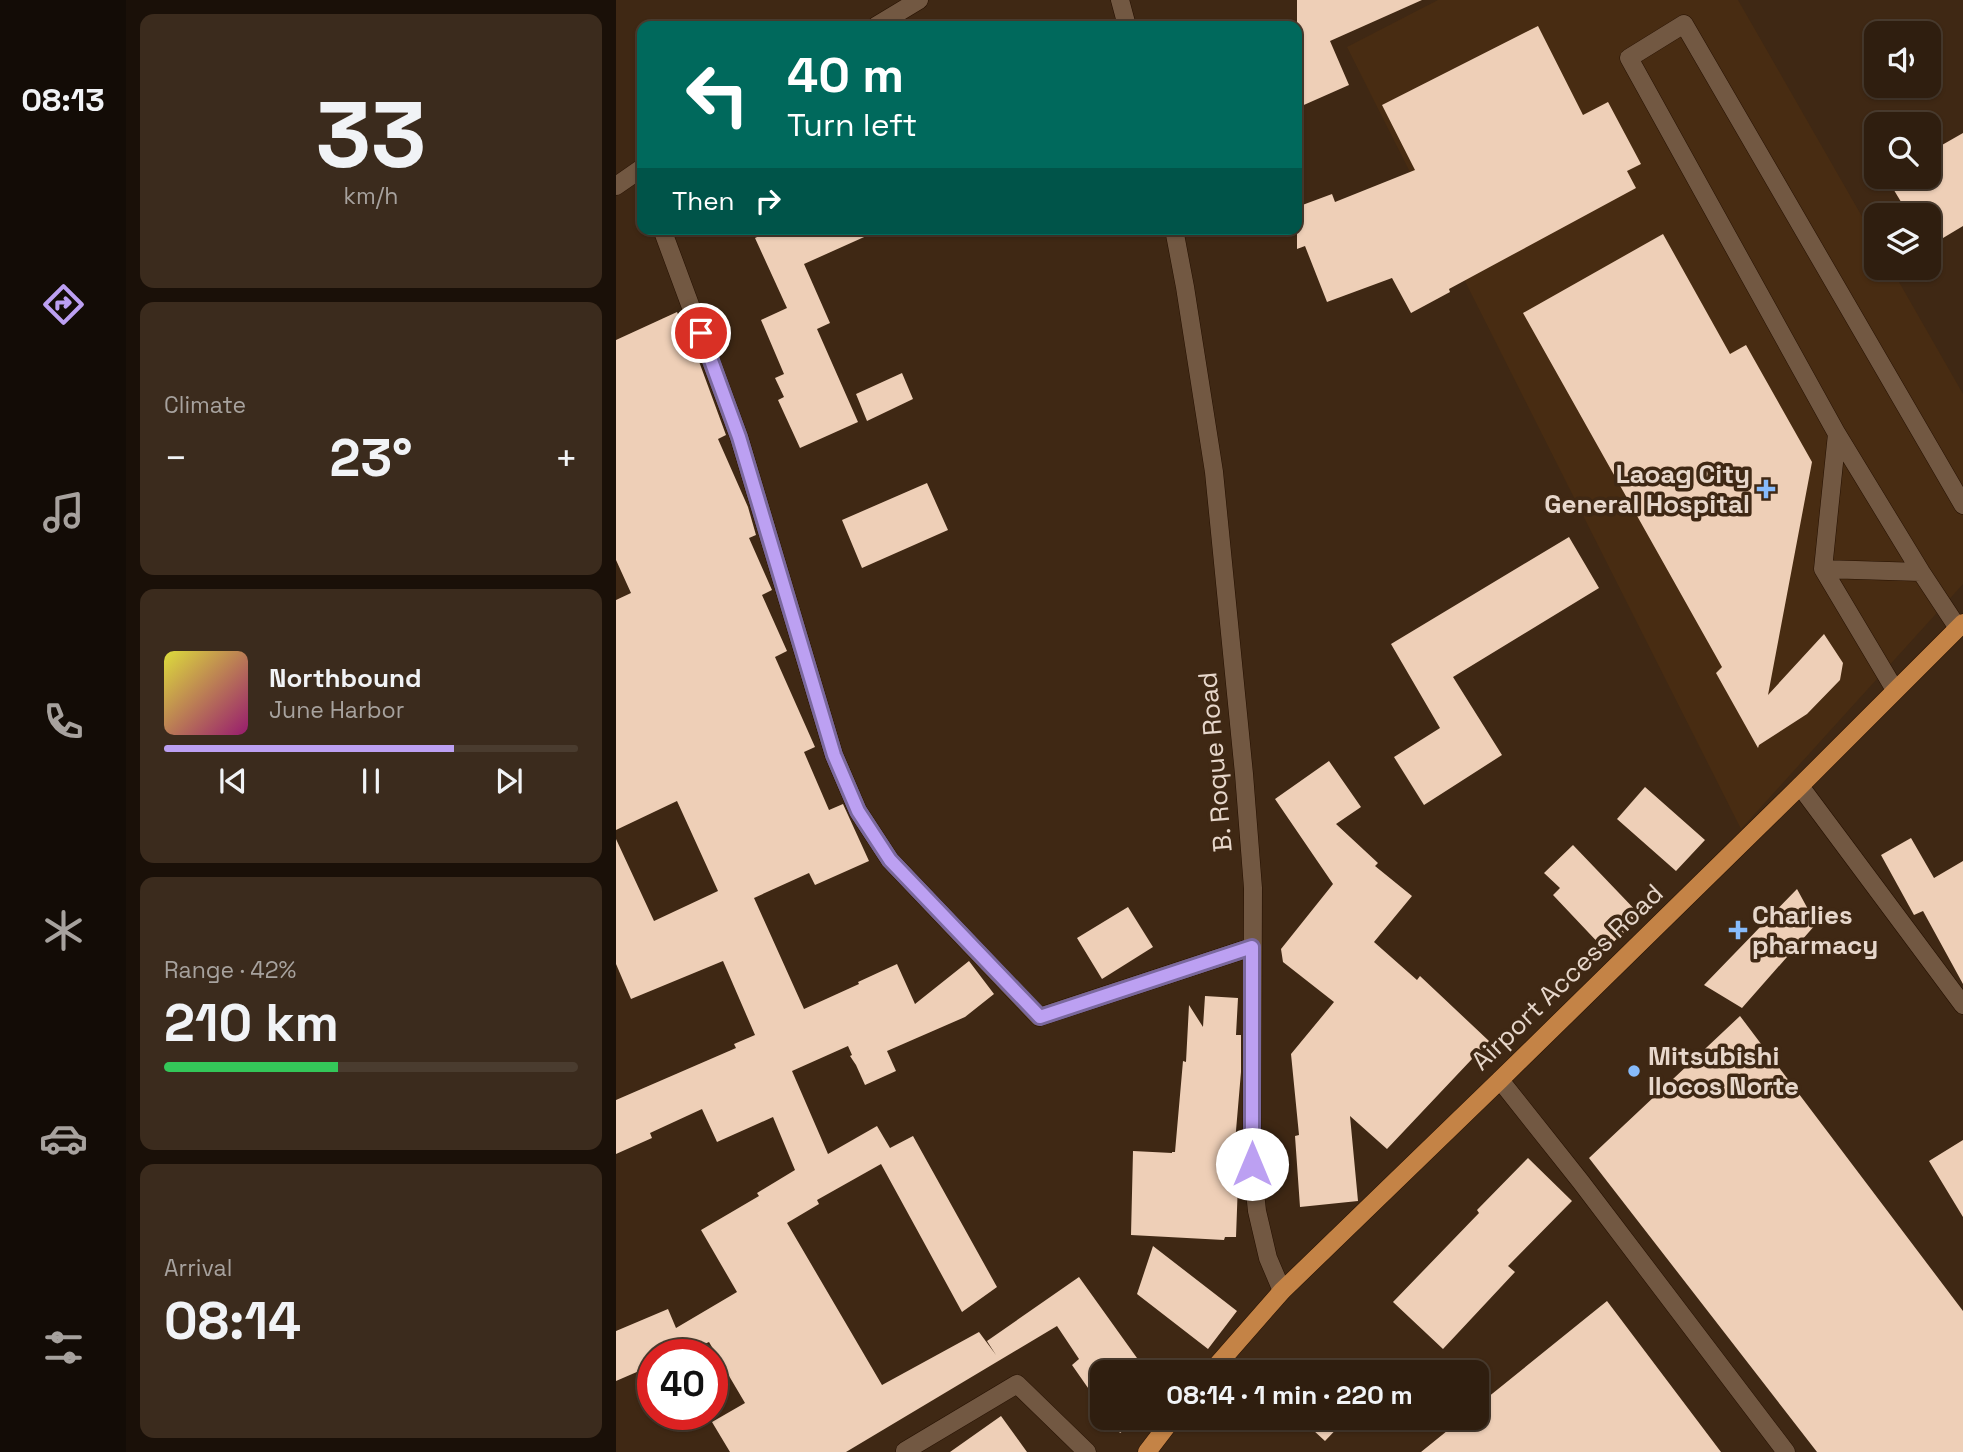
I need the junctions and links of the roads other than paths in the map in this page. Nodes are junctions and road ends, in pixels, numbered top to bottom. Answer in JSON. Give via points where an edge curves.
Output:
{"nodes":[{"id":1,"x":919,"y":0,"type":"edge"},
{"id":2,"x":1121,"y":0,"type":"edge"},
{"id":3,"x":884,"y":21,"type":"edge"},
{"id":4,"x":1126,"y":21,"type":"edge"},
{"id":5,"x":637,"y":174,"type":"edge"},
{"id":6,"x":616,"y":186,"type":"edge"},
{"id":7,"x":664,"y":235,"type":"edge"},
{"id":8,"x":1175,"y":235,"type":"edge"},
{"id":9,"x":1837,"y":434,"type":"junction"},
{"id":10,"x":1963,"y":505,"type":"edge"},
{"id":11,"x":1823,"y":569,"type":"junction"},
{"id":12,"x":1921,"y":572,"type":"junction"},
{"id":13,"x":1960,"y":625,"type":"edge"},
{"id":14,"x":1895,"y":690,"type":"junction"},
{"id":15,"x":1800,"y":786,"type":"junction"},
{"id":16,"x":1252,"y":947,"type":"junction"},
{"id":17,"x":1963,"y":1005,"type":"edge"},
{"id":18,"x":1500,"y":1080,"type":"junction"},
{"id":19,"x":1282,"y":1291,"type":"junction"},
{"id":20,"x":1222,"y":1360,"type":"edge"},
{"id":21,"x":1164,"y":1430,"type":"edge"},
{"id":22,"x":905,"y":1451,"type":"edge"},
{"id":23,"x":1087,"y":1452,"type":"edge"},
{"id":24,"x":1147,"y":1452,"type":"edge"},
{"id":25,"x":1786,"y":1452,"type":"edge"}],
"edges":[{"from":1,"to":3,"type":"street"},
{"from":2,"to":4,"type":"street"},
{"from":5,"to":6,"type":"street"},
{"from":7,"to":16,"type":"street","via":[[739,437],[834,755],[858,811],[890,860],[1040,1017]]},
{"from":8,"to":16,"type":"street","name":"B. Roque Road","via":[[1214,471],[1244,774]]},
{"from":9,"to":10,"type":"street","via":[[1629,58],[1684,24]]},
{"from":9,"to":11,"type":"street"},
{"from":9,"to":12,"type":"street"},
{"from":11,"to":12,"type":"street"},
{"from":11,"to":14,"type":"street"},
{"from":12,"to":13,"type":"street"},
{"from":13,"to":14,"type":"main road","name":"Airport Access Road"},
{"from":14,"to":15,"type":"main road","name":"Airport Access Road"},
{"from":15,"to":17,"type":"street"},
{"from":15,"to":18,"type":"main road","name":"Airport Access Road"},
{"from":16,"to":19,"type":"street","name":"B. Roque Road","via":[[1252,1164],[1268,1258]]},
{"from":18,"to":19,"type":"main road","name":"Airport Access Road"},
{"from":18,"to":25,"type":"street"},
{"from":19,"to":20,"type":"main road","name":"Airport Access Road"},
{"from":21,"to":24,"type":"main road"},
{"from":22,"to":23,"type":"street","via":[[1017,1384]]}]}
